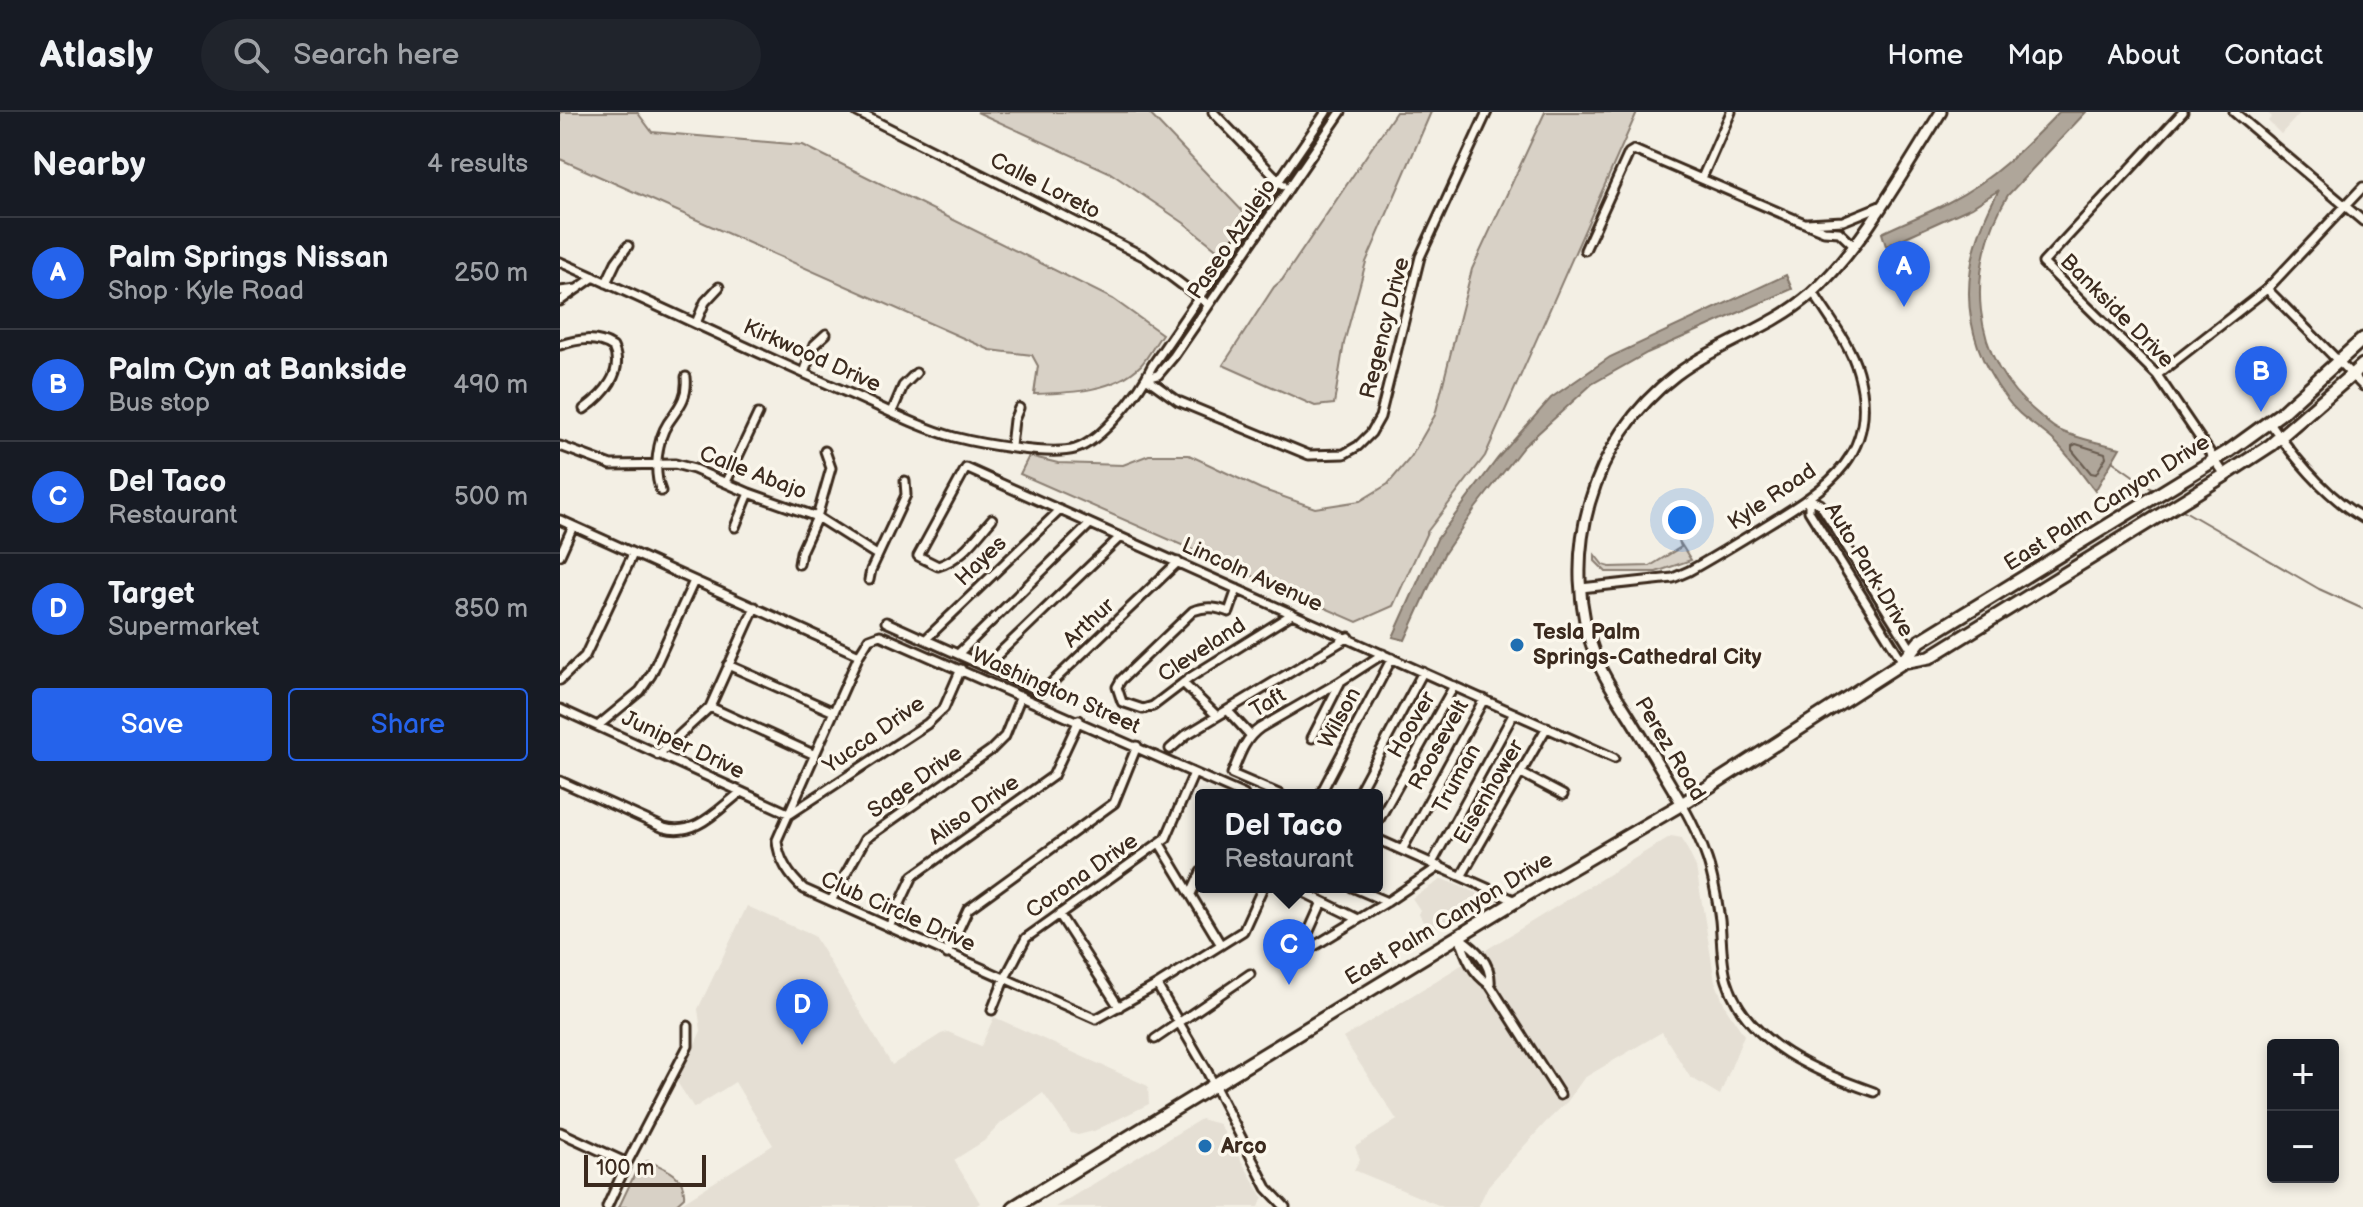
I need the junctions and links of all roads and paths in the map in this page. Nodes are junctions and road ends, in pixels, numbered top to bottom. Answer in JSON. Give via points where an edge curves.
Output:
{"nodes":[{"id":1,"x":857,"y":112,"type":"edge"},
{"id":2,"x":1213,"y":112,"type":"edge"},
{"id":3,"x":1326,"y":112,"type":"edge"},
{"id":4,"x":1341,"y":112,"type":"edge"},
{"id":5,"x":1487,"y":112,"type":"edge"},
{"id":6,"x":1731,"y":112,"type":"edge"},
{"id":7,"x":1941,"y":112,"type":"edge"},
{"id":8,"x":2183,"y":112,"type":"edge"},
{"id":9,"x":2234,"y":112,"type":"edge"},
{"id":10,"x":1702,"y":178,"type":"junction"},
{"id":11,"x":1279,"y":182,"type":"junction"},
{"id":12,"x":2363,"y":187,"type":"edge"},
{"id":13,"x":1287,"y":190,"type":"junction"},
{"id":14,"x":2346,"y":205,"type":"junction"},
{"id":15,"x":1880,"y":206,"type":"junction"},
{"id":16,"x":2363,"y":221,"type":"edge"},
{"id":17,"x":1804,"y":223,"type":"junction"},
{"id":18,"x":628,"y":246,"type":"dead end"},
{"id":19,"x":1854,"y":246,"type":"junction"},
{"id":20,"x":1585,"y":250,"type":"dead end"},
{"id":21,"x":560,"y":262,"type":"edge"},
{"id":22,"x":594,"y":277,"type":"junction"},
{"id":23,"x":606,"y":283,"type":"junction"},
{"id":24,"x":719,"y":287,"type":"dead end"},
{"id":25,"x":577,"y":289,"type":"junction"},
{"id":26,"x":2267,"y":289,"type":"junction"},
{"id":27,"x":560,"y":291,"type":"edge"},
{"id":28,"x":1813,"y":292,"type":"junction"},
{"id":29,"x":1200,"y":298,"type":"junction"},
{"id":30,"x":560,"y":301,"type":"edge"},
{"id":31,"x":1209,"y":305,"type":"junction"},
{"id":32,"x":696,"y":323,"type":"junction"},
{"id":33,"x":826,"y":334,"type":"dead end"},
{"id":34,"x":2363,"y":339,"type":"edge"},
{"id":35,"x":560,"y":345,"type":"edge"},
{"id":36,"x":2339,"y":362,"type":"junction"},
{"id":37,"x":2363,"y":365,"type":"edge"},
{"id":38,"x":804,"y":373,"type":"junction"},
{"id":39,"x":916,"y":373,"type":"dead end"},
{"id":40,"x":2157,"y":375,"type":"junction"},
{"id":41,"x":2353,"y":375,"type":"junction"},
{"id":42,"x":686,"y":377,"type":"dead end"},
{"id":43,"x":1146,"y":378,"type":"junction"},
{"id":44,"x":2363,"y":386,"type":"edge"},
{"id":45,"x":1019,"y":408,"type":"dead end"},
{"id":46,"x":584,"y":409,"type":"dead end"},
{"id":47,"x":892,"y":412,"type":"junction"},
{"id":48,"x":758,"y":414,"type":"dead end"},
{"id":49,"x":2269,"y":421,"type":"junction"},
{"id":50,"x":2280,"y":437,"type":"junction"},
{"id":51,"x":560,"y":446,"type":"edge"},
{"id":52,"x":1011,"y":446,"type":"junction"},
{"id":53,"x":1059,"y":450,"type":"joint"},
{"id":54,"x":825,"y":451,"type":"dead end"},
{"id":55,"x":2215,"y":460,"type":"junction"},
{"id":56,"x":658,"y":465,"type":"junction"},
{"id":57,"x":2225,"y":475,"type":"junction"},
{"id":58,"x":905,"y":481,"type":"dead end"},
{"id":59,"x":726,"y":482,"type":"junction"},
{"id":60,"x":661,"y":491,"type":"dead end"},
{"id":61,"x":749,"y":493,"type":"junction"},
{"id":62,"x":1809,"y":499,"type":"junction"},
{"id":63,"x":1060,"y":510,"type":"junction"},
{"id":64,"x":817,"y":517,"type":"junction"},
{"id":65,"x":2363,"y":518,"type":"edge"},
{"id":66,"x":992,"y":519,"type":"dead end"},
{"id":67,"x":560,"y":520,"type":"edge"},
{"id":68,"x":1090,"y":524,"type":"junction"},
{"id":69,"x":573,"y":526,"type":"junction"},
{"id":70,"x":735,"y":527,"type":"dead end"},
{"id":71,"x":1120,"y":537,"type":"junction"},
{"id":72,"x":633,"y":554,"type":"junction"},
{"id":73,"x":560,"y":555,"type":"edge"},
{"id":74,"x":877,"y":555,"type":"junction"},
{"id":75,"x":1178,"y":562,"type":"junction"},
{"id":76,"x":799,"y":564,"type":"dead end"},
{"id":77,"x":869,"y":580,"type":"dead end"},
{"id":78,"x":694,"y":581,"type":"junction"},
{"id":79,"x":1581,"y":588,"type":"junction"},
{"id":80,"x":1237,"y":589,"type":"junction"},
{"id":81,"x":755,"y":607,"type":"junction"},
{"id":82,"x":1292,"y":614,"type":"junction"},
{"id":83,"x":886,"y":622,"type":"dead end"},
{"id":84,"x":1349,"y":637,"type":"junction"},
{"id":85,"x":927,"y":638,"type":"junction"},
{"id":86,"x":959,"y":653,"type":"junction"},
{"id":87,"x":1383,"y":654,"type":"junction"},
{"id":88,"x":859,"y":655,"type":"junction"},
{"id":89,"x":1915,"y":655,"type":"junction"},
{"id":90,"x":1392,"y":658,"type":"junction"},
{"id":91,"x":1903,"y":662,"type":"junction"},
{"id":92,"x":728,"y":665,"type":"junction"},
{"id":93,"x":986,"y":666,"type":"junction"},
{"id":94,"x":961,"y":669,"type":"junction"},
{"id":95,"x":1423,"y":672,"type":"junction"},
{"id":96,"x":560,"y":680,"type":"edge"},
{"id":97,"x":1341,"y":681,"type":"junction"},
{"id":98,"x":1183,"y":683,"type":"junction"},
{"id":99,"x":1454,"y":686,"type":"junction"},
{"id":100,"x":1021,"y":696,"type":"junction"},
{"id":101,"x":1484,"y":699,"type":"junction"},
{"id":102,"x":710,"y":707,"type":"junction"},
{"id":103,"x":560,"y":709,"type":"edge"},
{"id":104,"x":1228,"y":711,"type":"junction"},
{"id":105,"x":834,"y":712,"type":"junction"},
{"id":106,"x":1514,"y":713,"type":"junction"},
{"id":107,"x":1217,"y":716,"type":"junction"},
{"id":108,"x":1079,"y":720,"type":"junction"},
{"id":109,"x":599,"y":725,"type":"junction"},
{"id":110,"x":1547,"y":727,"type":"junction"},
{"id":111,"x":1250,"y":735,"type":"junction"},
{"id":112,"x":1312,"y":738,"type":"dead end"},
{"id":113,"x":1137,"y":746,"type":"junction"},
{"id":114,"x":1170,"y":749,"type":"dead end"},
{"id":115,"x":658,"y":755,"type":"junction"},
{"id":116,"x":815,"y":755,"type":"junction"},
{"id":117,"x":1614,"y":758,"type":"dead end"},
{"id":118,"x":1194,"y":773,"type":"junction"},
{"id":119,"x":1521,"y":773,"type":"junction"},
{"id":120,"x":560,"y":781,"type":"edge"},
{"id":121,"x":1228,"y":789,"type":"edge"},
{"id":122,"x":1267,"y":789,"type":"edge"},
{"id":123,"x":1323,"y":789,"type":"edge"},
{"id":124,"x":1360,"y":789,"type":"edge"},
{"id":125,"x":741,"y":792,"type":"junction"},
{"id":126,"x":1563,"y":795,"type":"dead end"},
{"id":127,"x":1682,"y":804,"type":"junction"},
{"id":128,"x":1383,"y":812,"type":"edge"},
{"id":129,"x":790,"y":814,"type":"junction"},
{"id":130,"x":1383,"y":842,"type":"edge"},
{"id":131,"x":1160,"y":844,"type":"junction"},
{"id":132,"x":1402,"y":850,"type":"junction"},
{"id":133,"x":1436,"y":864,"type":"junction"},
{"id":134,"x":1462,"y":875,"type":"junction"},
{"id":135,"x":1195,"y":885,"type":"edge"},
{"id":136,"x":1260,"y":893,"type":"edge"},
{"id":137,"x":1305,"y":893,"type":"edge"},
{"id":138,"x":1366,"y":893,"type":"edge"},
{"id":139,"x":1191,"y":894,"type":"junction"},
{"id":140,"x":831,"y":901,"type":"junction"},
{"id":141,"x":1516,"y":901,"type":"junction"},
{"id":142,"x":1322,"y":902,"type":"junction"},
{"id":143,"x":1387,"y":902,"type":"junction"},
{"id":144,"x":1059,"y":914,"type":"junction"},
{"id":145,"x":1358,"y":919,"type":"junction"},
{"id":146,"x":889,"y":927,"type":"junction"},
{"id":147,"x":1459,"y":936,"type":"junction"},
{"id":148,"x":1221,"y":945,"type":"junction"},
{"id":149,"x":947,"y":954,"type":"junction"},
{"id":150,"x":1250,"y":974,"type":"dead end"},
{"id":151,"x":1004,"y":980,"type":"junction"},
{"id":152,"x":1157,"y":985,"type":"junction"},
{"id":153,"x":1490,"y":985,"type":"junction"},
{"id":154,"x":1119,"y":1007,"type":"junction"},
{"id":155,"x":992,"y":1010,"type":"dead end"},
{"id":156,"x":1180,"y":1024,"type":"junction"},
{"id":157,"x":688,"y":1026,"type":"dead end"},
{"id":158,"x":1155,"y":1039,"type":"dead end"},
{"id":159,"x":1214,"y":1085,"type":"junction"},
{"id":160,"x":1874,"y":1092,"type":"dead end"},
{"id":161,"x":1560,"y":1095,"type":"dead end"},
{"id":162,"x":560,"y":1132,"type":"edge"},
{"id":163,"x":627,"y":1163,"type":"junction"},
{"id":164,"x":607,"y":1207,"type":"edge"},
{"id":165,"x":1014,"y":1207,"type":"edge"},
{"id":166,"x":1285,"y":1207,"type":"edge"}],
"edges":[{"from":1,"to":29,"type":"street","name":"Calle Loreto","via":[[1145,257]]},
{"from":2,"to":11,"type":"street"},
{"from":3,"to":11,"type":"street","name":"Paseo Azulejo"},
{"from":4,"to":13,"type":"street","name":"Paseo Azulejo"},
{"from":5,"to":43,"type":"street","name":"Regency Drive","via":[[1420,257],[1380,417],[1365,440],[1344,454],[1309,455],[1178,401]]},
{"from":6,"to":10,"type":"street"},
{"from":7,"to":15,"type":"main road","name":"Perez Road"},
{"from":8,"to":40,"type":"street","name":"Bankside Drive","via":[[2043,263]]},
{"from":9,"to":14,"type":"street"},
{"from":10,"to":17,"type":"street"},
{"from":10,"to":20,"type":"street","via":[[1631,151]]},
{"from":11,"to":13,"type":"street"},
{"from":11,"to":29,"type":"street","name":"Paseo Azulejo"},
{"from":12,"to":14,"type":"street"},
{"from":13,"to":31,"type":"street","name":"Paseo Azulejo"},
{"from":14,"to":16,"type":"street"},
{"from":14,"to":26,"type":"street"},
{"from":15,"to":17,"type":"street","via":[[1851,219]]},
{"from":15,"to":19,"type":"main road","name":"Perez Road"},
{"from":17,"to":19,"type":"street","via":[[1839,232]]},
{"from":18,"to":23,"type":"street"},
{"from":19,"to":28,"type":"main road","name":"Perez Road"},
{"from":21,"to":22,"type":"street","name":"Kirkwood Drive"},
{"from":22,"to":23,"type":"street","name":"Kirkwood Drive"},
{"from":22,"to":25,"type":"street"},
{"from":23,"to":32,"type":"street","name":"Kirkwood Drive"},
{"from":24,"to":32,"type":"street"},
{"from":25,"to":27,"type":"street"},
{"from":25,"to":30,"type":"street"},
{"from":26,"to":36,"type":"street"},
{"from":26,"to":40,"type":"street"},
{"from":28,"to":62,"type":"street","name":"Kyle Road","via":[[1858,370],[1864,418],[1841,472]]},
{"from":28,"to":79,"type":"main road","name":"Perez Road","via":[[1772,322],[1677,374],[1631,419],[1610,451],[1590,499],[1582,527]]},
{"from":29,"to":31,"type":"street","name":"Calle Loreto"},
{"from":29,"to":43,"type":"street","name":"Paseo Azulejo"},
{"from":31,"to":43,"type":"street","name":"Paseo Azulejo","via":[[1158,375]]},
{"from":32,"to":38,"type":"street","name":"Kirkwood Drive"},
{"from":33,"to":38,"type":"street","via":[[814,345]]},
{"from":34,"to":36,"type":"main road","name":"East Palm Canyon Drive"},
{"from":35,"to":46,"type":"street","via":[[594,339],[613,347],[617,355],[608,387]]},
{"from":36,"to":41,"type":"street"},
{"from":36,"to":49,"type":"main road","name":"East Palm Canyon Drive"},
{"from":37,"to":41,"type":"main road","name":"East Palm Canyon Drive"},
{"from":38,"to":47,"type":"street","name":"Kirkwood Drive"},
{"from":39,"to":47,"type":"street","via":[[903,386]]},
{"from":40,"to":55,"type":"street","name":"Bankside Drive"},
{"from":41,"to":44,"type":"street"},
{"from":41,"to":50,"type":"main road","name":"East Palm Canyon Drive"},
{"from":42,"to":56,"type":"street","via":[[687,391],[666,425]]},
{"from":43,"to":53,"type":"street","name":"Paseo Azulejo","via":[[1089,443]]},
{"from":45,"to":52,"type":"street"},
{"from":47,"to":52,"type":"street","name":"Kirkwood Drive","via":[[953,437]]},
{"from":48,"to":59,"type":"street"},
{"from":49,"to":50,"type":"street"},
{"from":49,"to":55,"type":"main road","name":"East Palm Canyon Drive"},
{"from":50,"to":57,"type":"main road","name":"East Palm Canyon Drive"},
{"from":50,"to":65,"type":"street","via":[[2340,505]]},
{"from":51,"to":56,"type":"street","name":"Calle Abajo","via":[[611,465]]},
{"from":52,"to":53,"type":"street","name":"Kirkwood Drive"},
{"from":54,"to":64,"type":"street","via":[[831,468]]},
{"from":55,"to":57,"type":"street","name":"Bankside Drive"},
{"from":55,"to":89,"type":"main road","name":"East Palm Canyon Drive","via":[[1920,641]]},
{"from":56,"to":59,"type":"street","name":"Calle Abajo","via":[[675,464]]},
{"from":56,"to":60,"type":"street"},
{"from":57,"to":89,"type":"main road","name":"East Palm Canyon Drive","via":[[1930,657]]},
{"from":58,"to":74,"type":"street","via":[[906,495]]},
{"from":59,"to":61,"type":"street","name":"Calle Abajo"},
{"from":61,"to":64,"type":"street","name":"Calle Abajo"},
{"from":61,"to":70,"type":"street"},
{"from":62,"to":79,"type":"street","name":"Kyle Road","via":[[1673,578]]},
{"from":62,"to":89,"type":"street","name":"Auto Park Drive","via":[[1820,504]]},
{"from":62,"to":91,"type":"street","name":"Auto Park Drive","via":[[1809,511]]},
{"from":63,"to":66,"type":"street","name":"Lincoln Avenue","via":[[966,468],[918,556],[938,566],[948,563]]},
{"from":63,"to":68,"type":"street","name":"Lincoln Avenue"},
{"from":63,"to":85,"type":"street","name":"Hayes"},
{"from":64,"to":74,"type":"street","name":"Calle Abajo"},
{"from":64,"to":76,"type":"street"},
{"from":67,"to":69,"type":"street"},
{"from":68,"to":71,"type":"street","name":"Lincoln Avenue"},
{"from":68,"to":86,"type":"street"},
{"from":69,"to":72,"type":"street"},
{"from":69,"to":73,"type":"street"},
{"from":71,"to":75,"type":"street","name":"Lincoln Avenue"},
{"from":71,"to":93,"type":"street"},
{"from":72,"to":78,"type":"street"},
{"from":72,"to":96,"type":"street","via":[[585,656]]},
{"from":74,"to":77,"type":"street"},
{"from":75,"to":80,"type":"street","name":"Lincoln Avenue"},
{"from":75,"to":93,"type":"street","name":"Arthur","via":[[1042,692]]},
{"from":78,"to":81,"type":"street"},
{"from":78,"to":109,"type":"street","via":[[651,675]]},
{"from":79,"to":127,"type":"main road","name":"Perez Road","via":[[1596,658]]},
{"from":80,"to":82,"type":"street","name":"Lincoln Avenue"},
{"from":80,"to":98,"type":"street","name":"Cleveland","via":[[1229,612],[1203,607],[1193,611],[1117,687],[1122,702],[1143,709]]},
{"from":81,"to":88,"type":"street"},
{"from":81,"to":92,"type":"street"},
{"from":82,"to":84,"type":"street","name":"Lincoln Avenue"},
{"from":82,"to":98,"type":"street","name":"Cleveland"},
{"from":83,"to":85,"type":"street","name":"Arthur"},
{"from":84,"to":87,"type":"street","name":"Lincoln Avenue"},
{"from":84,"to":104,"type":"street"},
{"from":85,"to":86,"type":"street","name":"Arthur"},
{"from":86,"to":93,"type":"street","name":"Arthur"},
{"from":87,"to":90,"type":"street","name":"Lincoln Avenue"},
{"from":87,"to":97,"type":"street","name":"Taft"},
{"from":88,"to":94,"type":"street","name":"Washington Street","via":[[869,639],[880,635]]},
{"from":88,"to":105,"type":"street","name":"Club Circle Drive"},
{"from":89,"to":91,"type":"main road","name":"East Palm Canyon Drive"},
{"from":90,"to":95,"type":"street","name":"Lincoln Avenue"},
{"from":90,"to":123,"type":"street","name":"Wilson"},
{"from":91,"to":127,"type":"main road","name":"East Palm Canyon Drive"},
{"from":92,"to":102,"type":"street"},
{"from":92,"to":105,"type":"street"},
{"from":94,"to":100,"type":"street","name":"Washington Street"},
{"from":94,"to":129,"type":"street","name":"Yucca Drive","via":[[944,708],[927,724]]},
{"from":95,"to":99,"type":"street","name":"Lincoln Avenue"},
{"from":95,"to":124,"type":"street"},
{"from":97,"to":111,"type":"street","name":"Taft"},
{"from":97,"to":112,"type":"street"},
{"from":98,"to":107,"type":"street"},
{"from":99,"to":101,"type":"street","name":"Lincoln Avenue"},
{"from":99,"to":128,"type":"street","name":"Hoover"},
{"from":100,"to":108,"type":"street","name":"Washington Street"},
{"from":100,"to":140,"type":"street","name":"Sage Drive","via":[[1005,736],[991,750],[865,839]]},
{"from":101,"to":106,"type":"street","name":"Lincoln Avenue"},
{"from":101,"to":132,"type":"street","name":"Roosevelt"},
{"from":102,"to":115,"type":"street"},
{"from":102,"to":116,"type":"street"},
{"from":103,"to":109,"type":"street","name":"Juniper Drive"},
{"from":104,"to":107,"type":"street"},
{"from":104,"to":111,"type":"street"},
{"from":105,"to":116,"type":"street","name":"Club Circle Drive"},
{"from":106,"to":110,"type":"street","name":"Lincoln Avenue"},
{"from":106,"to":133,"type":"street","name":"Truman"},
{"from":107,"to":114,"type":"street"},
{"from":108,"to":113,"type":"street","name":"Washington Street"},
{"from":108,"to":146,"type":"street","name":"Aliso Drive","via":[[1053,776],[913,876]]},
{"from":109,"to":115,"type":"street","name":"Juniper Drive"},
{"from":110,"to":117,"type":"street","name":"Lincoln Avenue"},
{"from":110,"to":119,"type":"street","name":"Eisenhower"},
{"from":111,"to":122,"type":"street","name":"Taft","via":[[1232,774]]},
{"from":113,"to":118,"type":"street","name":"Washington Street"},
{"from":113,"to":149,"type":"street","via":[[1114,803],[968,909]]},
{"from":115,"to":125,"type":"street","name":"Juniper Drive"},
{"from":116,"to":129,"type":"street","name":"Club Circle Drive"},
{"from":118,"to":121,"type":"street","name":"Washington Street"},
{"from":118,"to":131,"type":"street","name":"Corona Drive"},
{"from":119,"to":126,"type":"street"},
{"from":119,"to":134,"type":"street","name":"Eisenhower"},
{"from":120,"to":125,"type":"street","via":[[679,832]]},
{"from":125,"to":129,"type":"street","name":"Juniper Drive"},
{"from":127,"to":141,"type":"main road","name":"East Palm Canyon Drive"},
{"from":127,"to":160,"type":"street","name":"Perez Road","via":[[1711,865],[1726,980],[1738,1007],[1757,1030],[1791,1055]]},
{"from":129,"to":140,"type":"street","name":"Club Circle Drive","via":[[777,840],[778,852],[794,880]]},
{"from":130,"to":132,"type":"street"},
{"from":131,"to":139,"type":"street"},
{"from":131,"to":144,"type":"street","name":"Corona Drive"},
{"from":132,"to":133,"type":"street"},
{"from":133,"to":134,"type":"street"},
{"from":133,"to":143,"type":"street"},
{"from":134,"to":141,"type":"street"},
{"from":135,"to":139,"type":"street"},
{"from":136,"to":148,"type":"street","name":"Club Circle Drive","via":[[1243,931]]},
{"from":137,"to":142,"type":"street"},
{"from":138,"to":143,"type":"street"},
{"from":139,"to":148,"type":"street"},
{"from":140,"to":146,"type":"street","name":"Club Circle Drive"},
{"from":141,"to":147,"type":"main road","name":"East Palm Canyon Drive"},
{"from":142,"to":145,"type":"street"},
{"from":142,"to":145,"type":"street","via":[[1305,940],[1311,948]]},
{"from":143,"to":145,"type":"street"},
{"from":144,"to":151,"type":"street","name":"Corona Drive","via":[[1026,938]]},
{"from":144,"to":154,"type":"street"},
{"from":146,"to":149,"type":"street","name":"Club Circle Drive"},
{"from":147,"to":153,"type":"street","via":[[1477,976]]},
{"from":147,"to":153,"type":"street","via":[[1477,949],[1490,971]]},
{"from":147,"to":159,"type":"main road","name":"East Palm Canyon Drive"},
{"from":148,"to":152,"type":"street","name":"Club Circle Drive"},
{"from":149,"to":151,"type":"street","name":"Club Circle Drive"},
{"from":150,"to":156,"type":"street"},
{"from":151,"to":154,"type":"street","name":"Club Circle Drive","via":[[1096,1019]]},
{"from":151,"to":155,"type":"street","name":"Corona Drive"},
{"from":152,"to":154,"type":"street","name":"Club Circle Drive"},
{"from":152,"to":156,"type":"street"},
{"from":153,"to":161,"type":"street"},
{"from":156,"to":158,"type":"street"},
{"from":156,"to":159,"type":"street"},
{"from":157,"to":163,"type":"street","via":[[688,1046]]},
{"from":159,"to":165,"type":"main road","name":"East Palm Canyon Drive"},
{"from":159,"to":166,"type":"street","via":[[1267,1188]]},
{"from":162,"to":163,"type":"street"},
{"from":163,"to":164,"type":"street"}]}
